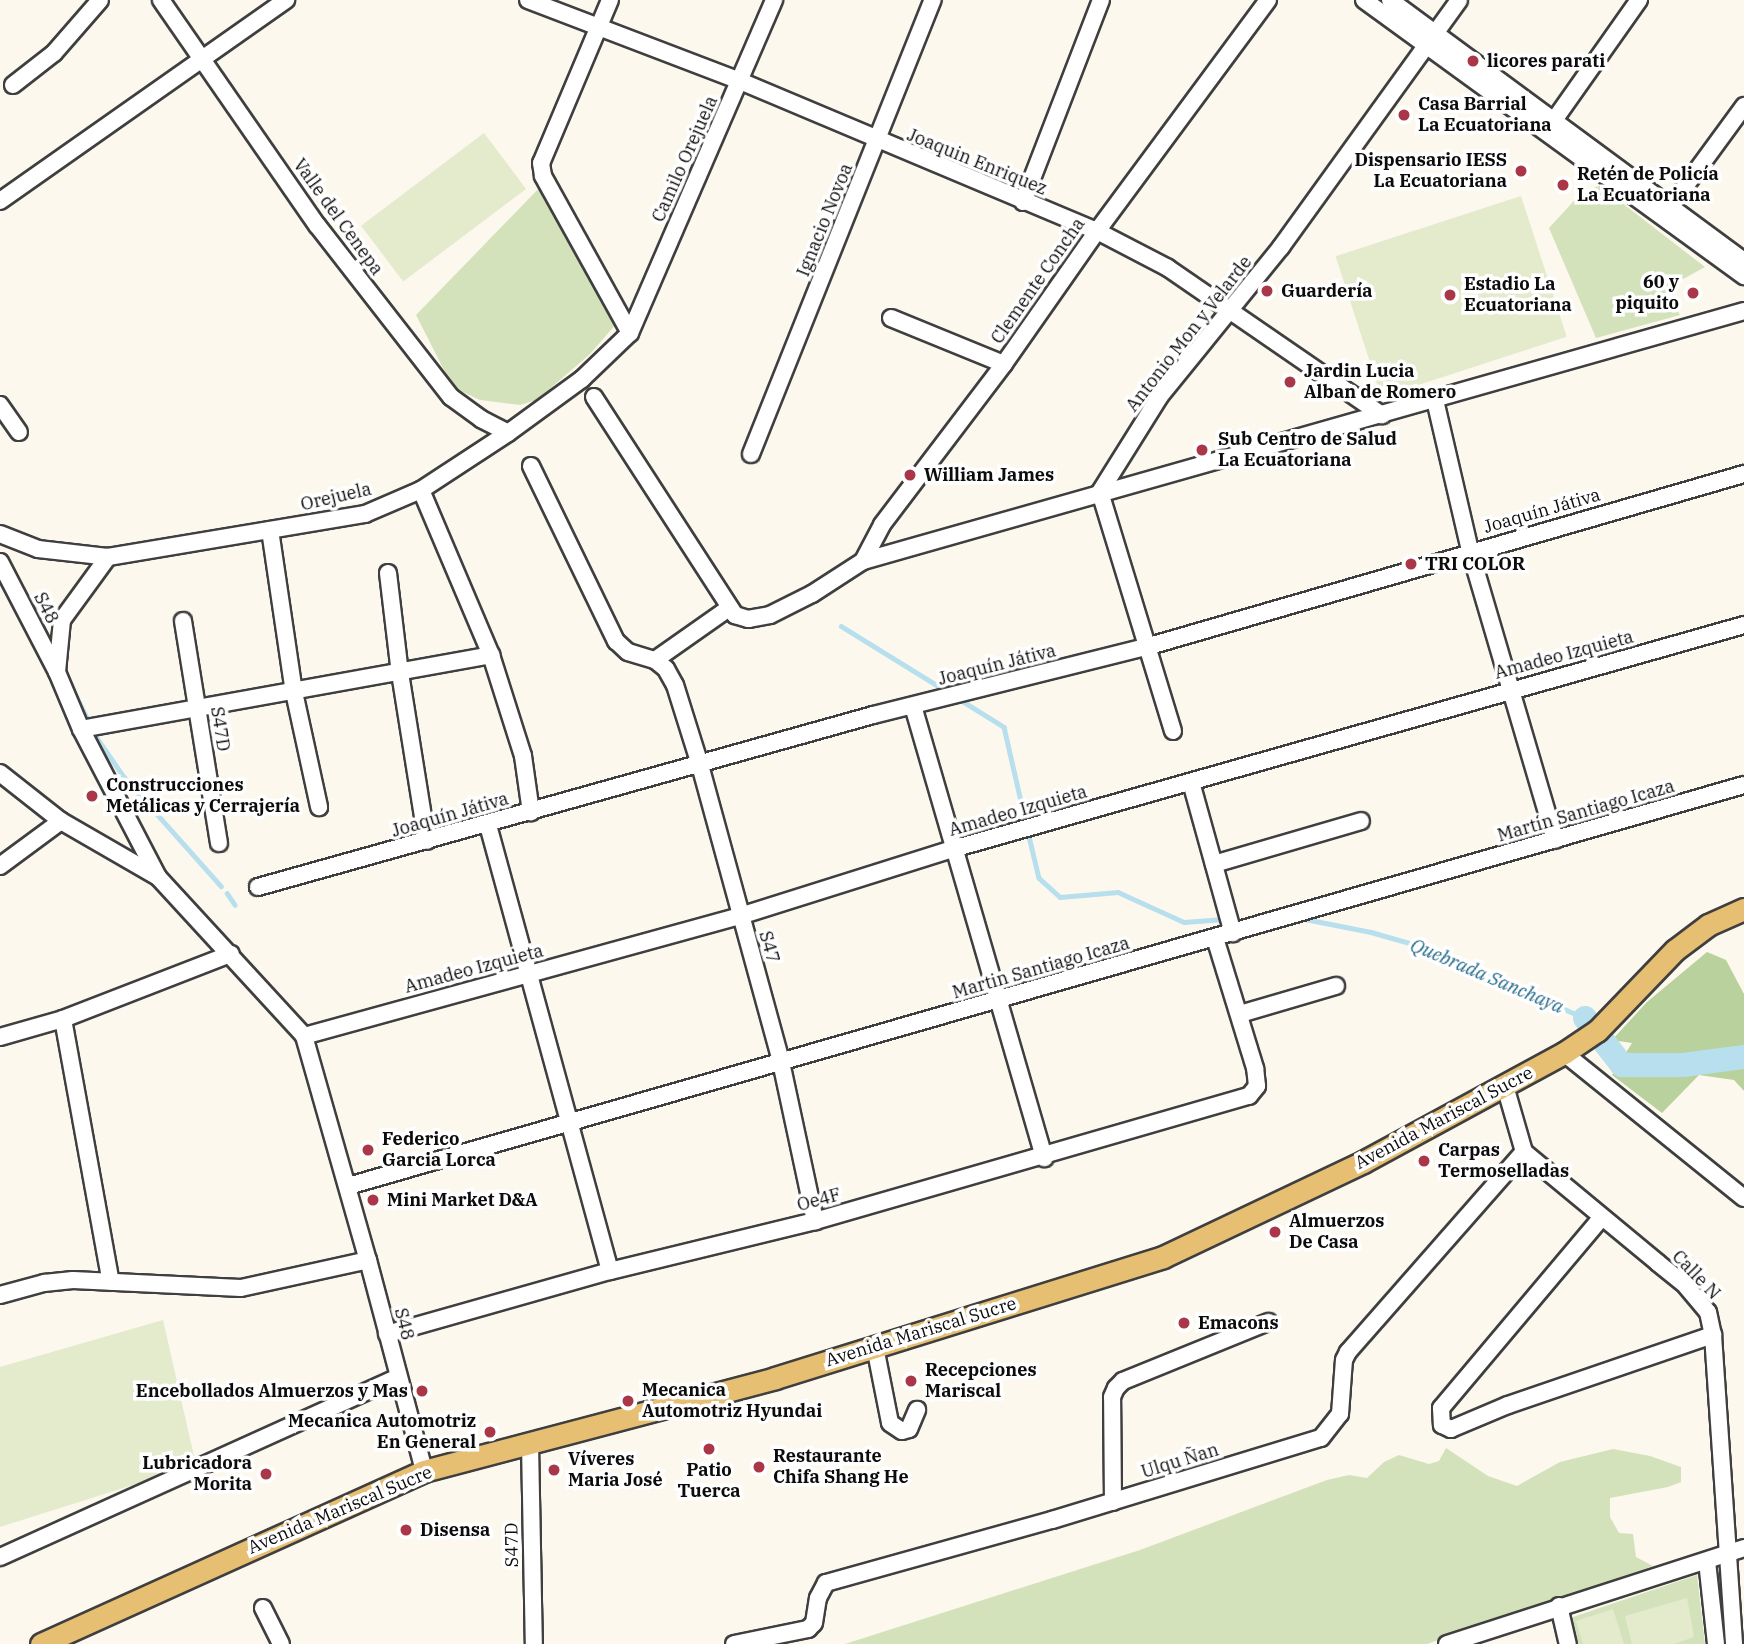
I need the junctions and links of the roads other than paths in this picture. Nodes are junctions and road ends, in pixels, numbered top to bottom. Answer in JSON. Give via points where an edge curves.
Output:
{"nodes":[{"id":1,"x":100,"y":0,"type":"edge"},
{"id":2,"x":161,"y":0,"type":"edge"},
{"id":3,"x":286,"y":0,"type":"edge"},
{"id":4,"x":528,"y":0,"type":"edge"},
{"id":5,"x":610,"y":0,"type":"edge"},
{"id":6,"x":774,"y":0,"type":"edge"},
{"id":7,"x":933,"y":0,"type":"edge"},
{"id":8,"x":1101,"y":0,"type":"edge"},
{"id":9,"x":1268,"y":0,"type":"edge"},
{"id":10,"x":1364,"y":0,"type":"edge"},
{"id":11,"x":1390,"y":0,"type":"edge"},
{"id":12,"x":1459,"y":0,"type":"edge"},
{"id":13,"x":1639,"y":0,"type":"edge"},
{"id":14,"x":600,"y":25,"type":"junction"},
{"id":15,"x":1430,"y":39,"type":"junction"},
{"id":16,"x":204,"y":60,"type":"junction"},
{"id":17,"x":740,"y":81,"type":"junction"},
{"id":18,"x":13,"y":85,"type":"dead end"},
{"id":19,"x":1744,"y":106,"type":"edge"},
{"id":20,"x":1555,"y":119,"type":"junction"},
{"id":21,"x":878,"y":142,"type":"junction"},
{"id":22,"x":0,"y":201,"type":"edge"},
{"id":23,"x":1023,"y":202,"type":"junction"},
{"id":24,"x":1667,"y":212,"type":"junction"},
{"id":25,"x":1097,"y":231,"type":"junction"},
{"id":26,"x":1744,"y":261,"type":"edge"},
{"id":27,"x":1744,"y":276,"type":"edge"},
{"id":28,"x":1231,"y":311,"type":"junction"},
{"id":29,"x":1744,"y":312,"type":"edge"},
{"id":30,"x":891,"y":317,"type":"dead end"},
{"id":31,"x":630,"y":333,"type":"junction"},
{"id":32,"x":1004,"y":364,"type":"junction"},
{"id":33,"x":594,"y":397,"type":"dead end"},
{"id":34,"x":1435,"y":400,"type":"junction"},
{"id":35,"x":0,"y":405,"type":"edge"},
{"id":36,"x":1382,"y":415,"type":"junction"},
{"id":37,"x":19,"y":432,"type":"dead end"},
{"id":38,"x":508,"y":433,"type":"junction"},
{"id":39,"x":751,"y":454,"type":"dead end"},
{"id":40,"x":531,"y":466,"type":"dead end"},
{"id":41,"x":1744,"y":474,"type":"edge"},
{"id":42,"x":421,"y":491,"type":"junction"},
{"id":43,"x":1100,"y":492,"type":"junction"},
{"id":44,"x":270,"y":530,"type":"junction"},
{"id":45,"x":0,"y":534,"type":"edge"},
{"id":46,"x":1470,"y":551,"type":"junction"},
{"id":47,"x":108,"y":557,"type":"junction"},
{"id":48,"x":863,"y":561,"type":"junction"},
{"id":49,"x":0,"y":562,"type":"edge"},
{"id":50,"x":388,"y":573,"type":"dead end"},
{"id":51,"x":729,"y":608,"type":"junction"},
{"id":52,"x":183,"y":621,"type":"dead end"},
{"id":53,"x":1744,"y":625,"type":"edge"},
{"id":54,"x":1146,"y":647,"type":"junction"},
{"id":55,"x":491,"y":655,"type":"junction"},
{"id":56,"x":655,"y":660,"type":"junction"},
{"id":57,"x":57,"y":672,"type":"junction"},
{"id":58,"x":400,"y":673,"type":"junction"},
{"id":59,"x":1510,"y":689,"type":"junction"},
{"id":60,"x":294,"y":692,"type":"junction"},
{"id":61,"x":913,"y":706,"type":"junction"},
{"id":62,"x":197,"y":707,"type":"junction"},
{"id":63,"x":80,"y":729,"type":"junction"},
{"id":64,"x":1173,"y":731,"type":"dead end"},
{"id":65,"x":700,"y":765,"type":"junction"},
{"id":66,"x":0,"y":773,"type":"edge"},
{"id":67,"x":1191,"y":782,"type":"junction"},
{"id":68,"x":1744,"y":785,"type":"edge"},
{"id":69,"x":319,"y":807,"type":"dead end"},
{"id":70,"x":531,"y":812,"type":"junction"},
{"id":71,"x":61,"y":821,"type":"junction"},
{"id":72,"x":1361,"y":821,"type":"dead end"},
{"id":73,"x":488,"y":825,"type":"junction"},
{"id":74,"x":1555,"y":840,"type":"junction"},
{"id":75,"x":427,"y":841,"type":"junction"},
{"id":76,"x":219,"y":844,"type":"dead end"},
{"id":77,"x":956,"y":848,"type":"junction"},
{"id":78,"x":1214,"y":864,"type":"junction"},
{"id":79,"x":0,"y":866,"type":"edge"},
{"id":80,"x":158,"y":877,"type":"junction"},
{"id":81,"x":258,"y":887,"type":"dead end"},
{"id":82,"x":1744,"y":909,"type":"edge"},
{"id":83,"x":740,"y":916,"type":"junction"},
{"id":84,"x":1232,"y":926,"type":"junction"},
{"id":85,"x":1215,"y":938,"type":"junction"},
{"id":86,"x":231,"y":954,"type":"junction"},
{"id":87,"x":527,"y":975,"type":"junction"},
{"id":88,"x":1336,"y":986,"type":"dead end"},
{"id":89,"x":996,"y":1001,"type":"junction"},
{"id":90,"x":1240,"y":1014,"type":"junction"},
{"id":91,"x":63,"y":1020,"type":"junction"},
{"id":92,"x":304,"y":1036,"type":"junction"},
{"id":93,"x":0,"y":1037,"type":"edge"},
{"id":94,"x":1564,"y":1054,"type":"junction"},
{"id":95,"x":781,"y":1062,"type":"junction"},
{"id":96,"x":1505,"y":1086,"type":"junction"},
{"id":97,"x":567,"y":1123,"type":"junction"},
{"id":98,"x":1524,"y":1152,"type":"junction"},
{"id":99,"x":1044,"y":1158,"type":"junction"},
{"id":100,"x":348,"y":1186,"type":"junction"},
{"id":101,"x":1741,"y":1190,"type":"edge"},
{"id":102,"x":1602,"y":1217,"type":"junction"},
{"id":103,"x":815,"y":1222,"type":"junction"},
{"id":104,"x":368,"y":1260,"type":"junction"},
{"id":105,"x":610,"y":1271,"type":"junction"},
{"id":106,"x":111,"y":1282,"type":"junction"},
{"id":107,"x":0,"y":1295,"type":"edge"},
{"id":108,"x":1268,"y":1322,"type":"dead end"},
{"id":109,"x":387,"y":1334,"type":"junction"},
{"id":110,"x":1713,"y":1335,"type":"junction"},
{"id":111,"x":875,"y":1347,"type":"junction"},
{"id":112,"x":398,"y":1377,"type":"junction"},
{"id":113,"x":917,"y":1410,"type":"dead end"},
{"id":114,"x":530,"y":1444,"type":"junction"},
{"id":115,"x":424,"y":1471,"type":"junction"},
{"id":116,"x":1113,"y":1502,"type":"junction"},
{"id":117,"x":1744,"y":1548,"type":"edge"},
{"id":118,"x":1725,"y":1555,"type":"junction"},
{"id":119,"x":0,"y":1558,"type":"edge"},
{"id":120,"x":1707,"y":1561,"type":"junction"},
{"id":121,"x":1559,"y":1606,"type":"junction"},
{"id":122,"x":263,"y":1608,"type":"dead end"},
{"id":123,"x":41,"y":1644,"type":"edge"},
{"id":124,"x":281,"y":1644,"type":"edge"},
{"id":125,"x":534,"y":1644,"type":"edge"},
{"id":126,"x":734,"y":1644,"type":"edge"},
{"id":127,"x":1447,"y":1644,"type":"edge"},
{"id":128,"x":1568,"y":1644,"type":"edge"},
{"id":129,"x":1716,"y":1644,"type":"edge"},
{"id":130,"x":1734,"y":1644,"type":"edge"}],
"edges":[{"from":1,"to":18,"type":"street","via":[[54,53]]},
{"from":2,"to":16,"type":"street","name":"Valle del Cenepa"},
{"from":3,"to":16,"type":"street"},
{"from":4,"to":14,"type":"street","name":"Joaquin Enriquez"},
{"from":5,"to":14,"type":"street"},
{"from":6,"to":17,"type":"street","name":"Camilo Orejuela"},
{"from":7,"to":21,"type":"street","name":"Ignacio Novoa"},
{"from":8,"to":23,"type":"street"},
{"from":9,"to":25,"type":"street","name":"Clemente Concha"},
{"from":10,"to":15,"type":"street"},
{"from":11,"to":15,"type":"street"},
{"from":12,"to":15,"type":"street","name":"Antonio Mon y Velarde"},
{"from":13,"to":20,"type":"street"},
{"from":14,"to":17,"type":"street","name":"Joaquin Enriquez"},
{"from":14,"to":31,"type":"street","via":[[541,163],[543,176]]},
{"from":15,"to":20,"type":"street"},
{"from":15,"to":24,"type":"street"},
{"from":15,"to":28,"type":"street","name":"Antonio Mon y Velarde"},
{"from":16,"to":22,"type":"street"},
{"from":16,"to":38,"type":"street","name":"Valle del Cenepa","via":[[317,225],[451,397]]},
{"from":17,"to":21,"type":"street","name":"Joaquin Enriquez"},
{"from":17,"to":31,"type":"street","name":"Camilo Orejuela"},
{"from":19,"to":24,"type":"street"},
{"from":20,"to":24,"type":"street"},
{"from":21,"to":23,"type":"street","name":"Joaquin Enriquez"},
{"from":21,"to":39,"type":"street","name":"Ignacio Novoa"},
{"from":23,"to":25,"type":"street","name":"Joaquin Enriquez"},
{"from":24,"to":26,"type":"street"},
{"from":24,"to":27,"type":"street"},
{"from":25,"to":28,"type":"street","name":"Joaquin Enriquez","via":[[1168,268]]},
{"from":25,"to":32,"type":"street","name":"Clemente Concha"},
{"from":28,"to":36,"type":"street","name":"Joaquin Enriquez"},
{"from":28,"to":43,"type":"street","name":"Antonio Mon y Velarde","via":[[1160,396]]},
{"from":29,"to":34,"type":"street"},
{"from":30,"to":32,"type":"street"},
{"from":31,"to":38,"type":"street","name":"Orejuela","via":[[582,379]]},
{"from":32,"to":48,"type":"street","name":"Clemente Concha","via":[[882,525]]},
{"from":33,"to":51,"type":"street"},
{"from":34,"to":36,"type":"street"},
{"from":34,"to":46,"type":"street"},
{"from":35,"to":37,"type":"street"},
{"from":36,"to":43,"type":"street"},
{"from":38,"to":42,"type":"street","name":"Orejuela"},
{"from":40,"to":56,"type":"street","via":[[615,640],[628,652]]},
{"from":41,"to":46,"type":"street","name":"Joaquín Játiva"},
{"from":42,"to":44,"type":"street","name":"Orejuela","via":[[365,514]]},
{"from":42,"to":55,"type":"street"},
{"from":43,"to":48,"type":"street","via":[[1065,506]]},
{"from":43,"to":54,"type":"street"},
{"from":44,"to":47,"type":"street","name":"Orejuela"},
{"from":44,"to":60,"type":"street"},
{"from":45,"to":47,"type":"street","name":"Orejuela","via":[[38,549]]},
{"from":46,"to":54,"type":"street","name":"Joaquín Játiva"},
{"from":46,"to":59,"type":"street"},
{"from":47,"to":57,"type":"street","via":[[62,620]]},
{"from":48,"to":51,"type":"street","via":[[770,615],[748,620]]},
{"from":49,"to":57,"type":"street","name":"S48"},
{"from":50,"to":58,"type":"street"},
{"from":51,"to":56,"type":"street"},
{"from":52,"to":62,"type":"street","name":"S47D"},
{"from":53,"to":59,"type":"street","name":"Amadeo Izquieta"},
{"from":54,"to":61,"type":"street","name":"Joaquín Játiva"},
{"from":54,"to":64,"type":"street"},
{"from":55,"to":58,"type":"street"},
{"from":55,"to":70,"type":"street","via":[[523,756]]},
{"from":56,"to":65,"type":"street","name":"S47","via":[[666,668],[674,685]]},
{"from":57,"to":63,"type":"street","name":"S48"},
{"from":58,"to":60,"type":"street"},
{"from":58,"to":75,"type":"street"},
{"from":59,"to":67,"type":"street","name":"Amadeo Izquieta"},
{"from":59,"to":74,"type":"street"},
{"from":60,"to":62,"type":"street"},
{"from":60,"to":69,"type":"street"},
{"from":61,"to":65,"type":"street","name":"Joaquín Játiva"},
{"from":61,"to":77,"type":"street"},
{"from":62,"to":63,"type":"street"},
{"from":62,"to":76,"type":"street","name":"S47D"},
{"from":63,"to":80,"type":"street","name":"S48"},
{"from":65,"to":70,"type":"street","name":"Joaquín Játiva"},
{"from":65,"to":83,"type":"street","name":"S47"},
{"from":66,"to":71,"type":"street"},
{"from":67,"to":77,"type":"street","name":"Amadeo Izquieta"},
{"from":67,"to":78,"type":"street"},
{"from":68,"to":74,"type":"street","name":"Martin Santiago Icaza"},
{"from":70,"to":73,"type":"street","name":"Joaquín Játiva"},
{"from":71,"to":79,"type":"street"},
{"from":71,"to":80,"type":"street"},
{"from":72,"to":78,"type":"street"},
{"from":73,"to":75,"type":"street","name":"Joaquín Játiva"},
{"from":73,"to":87,"type":"street"},
{"from":74,"to":84,"type":"street","name":"Martin Santiago Icaza"},
{"from":75,"to":81,"type":"street","name":"Joaquín Játiva"},
{"from":77,"to":83,"type":"street","name":"Amadeo Izquieta"},
{"from":77,"to":89,"type":"street"},
{"from":78,"to":84,"type":"street"},
{"from":80,"to":86,"type":"street"},
{"from":82,"to":94,"type":"main road","name":"Avenida Mariscal Sucre","via":[[1708,925],[1675,950],[1597,1031]]},
{"from":83,"to":87,"type":"street","name":"Amadeo Izquieta"},
{"from":83,"to":95,"type":"street","name":"S47"},
{"from":84,"to":85,"type":"street","name":"Martin Santiago Icaza"},
{"from":85,"to":89,"type":"street","name":"Martin Santiago Icaza"},
{"from":85,"to":90,"type":"street"},
{"from":86,"to":91,"type":"street"},
{"from":86,"to":92,"type":"street"},
{"from":87,"to":92,"type":"street","name":"Amadeo Izquieta"},
{"from":87,"to":97,"type":"street"},
{"from":88,"to":90,"type":"street"},
{"from":89,"to":95,"type":"street","name":"Martin Santiago Icaza"},
{"from":89,"to":99,"type":"street"},
{"from":90,"to":99,"type":"street","name":"Oe4F","via":[[1255,1068],[1256,1091]]},
{"from":91,"to":93,"type":"street"},
{"from":91,"to":106,"type":"street"},
{"from":92,"to":100,"type":"street","name":"S48"},
{"from":94,"to":96,"type":"main road","name":"Avenida Mariscal Sucre"},
{"from":94,"to":101,"type":"street"},
{"from":95,"to":97,"type":"street","name":"Martin Santiago Icaza"},
{"from":95,"to":103,"type":"street","name":"S47"},
{"from":96,"to":98,"type":"street"},
{"from":96,"to":111,"type":"main road","name":"Avenida Mariscal Sucre","via":[[1363,1162],[1163,1257]]},
{"from":97,"to":100,"type":"street","name":"Martin Santiago Icaza"},
{"from":97,"to":105,"type":"street"},
{"from":98,"to":102,"type":"street","name":"Calle N"},
{"from":98,"to":116,"type":"street","name":"Ulqu Ñan","via":[[1348,1352],[1340,1414],[1321,1438]]},
{"from":99,"to":103,"type":"street","name":"Oe4F"},
{"from":100,"to":104,"type":"street","name":"S48"},
{"from":102,"to":110,"type":"street","name":"Calle N","via":[[1692,1293],[1708,1312]]},
{"from":102,"to":110,"type":"street","via":[[1441,1408],[1442,1425],[1451,1429]]},
{"from":103,"to":105,"type":"street","name":"Oe4F"},
{"from":104,"to":106,"type":"street","via":[[241,1288]]},
{"from":104,"to":109,"type":"street","name":"S48"},
{"from":105,"to":109,"type":"street","name":"Oe4F"},
{"from":106,"to":107,"type":"street","via":[[44,1283]]},
{"from":108,"to":116,"type":"street","via":[[1123,1381],[1116,1388],[1112,1397]]},
{"from":109,"to":112,"type":"street","name":"S48"},
{"from":110,"to":118,"type":"street","name":"Calle N"},
{"from":111,"to":113,"type":"street","via":[[890,1423],[902,1431],[909,1429]]},
{"from":111,"to":114,"type":"main road","name":"Avenida Mariscal Sucre"},
{"from":112,"to":115,"type":"street","name":"S48"},
{"from":112,"to":119,"type":"street"},
{"from":114,"to":115,"type":"main road","name":"Avenida Mariscal Sucre"},
{"from":114,"to":125,"type":"street","name":"S47D"},
{"from":115,"to":123,"type":"main road","name":"Avenida Mariscal Sucre"},
{"from":116,"to":126,"type":"street","name":"Ulqu Ñan","via":[[826,1583],[808,1629]]},
{"from":117,"to":118,"type":"street"},
{"from":118,"to":120,"type":"street"},
{"from":118,"to":130,"type":"street","name":"Calle N"},
{"from":120,"to":121,"type":"street"},
{"from":120,"to":129,"type":"street"},
{"from":121,"to":127,"type":"street"},
{"from":121,"to":128,"type":"street"},
{"from":122,"to":124,"type":"street"}]}
